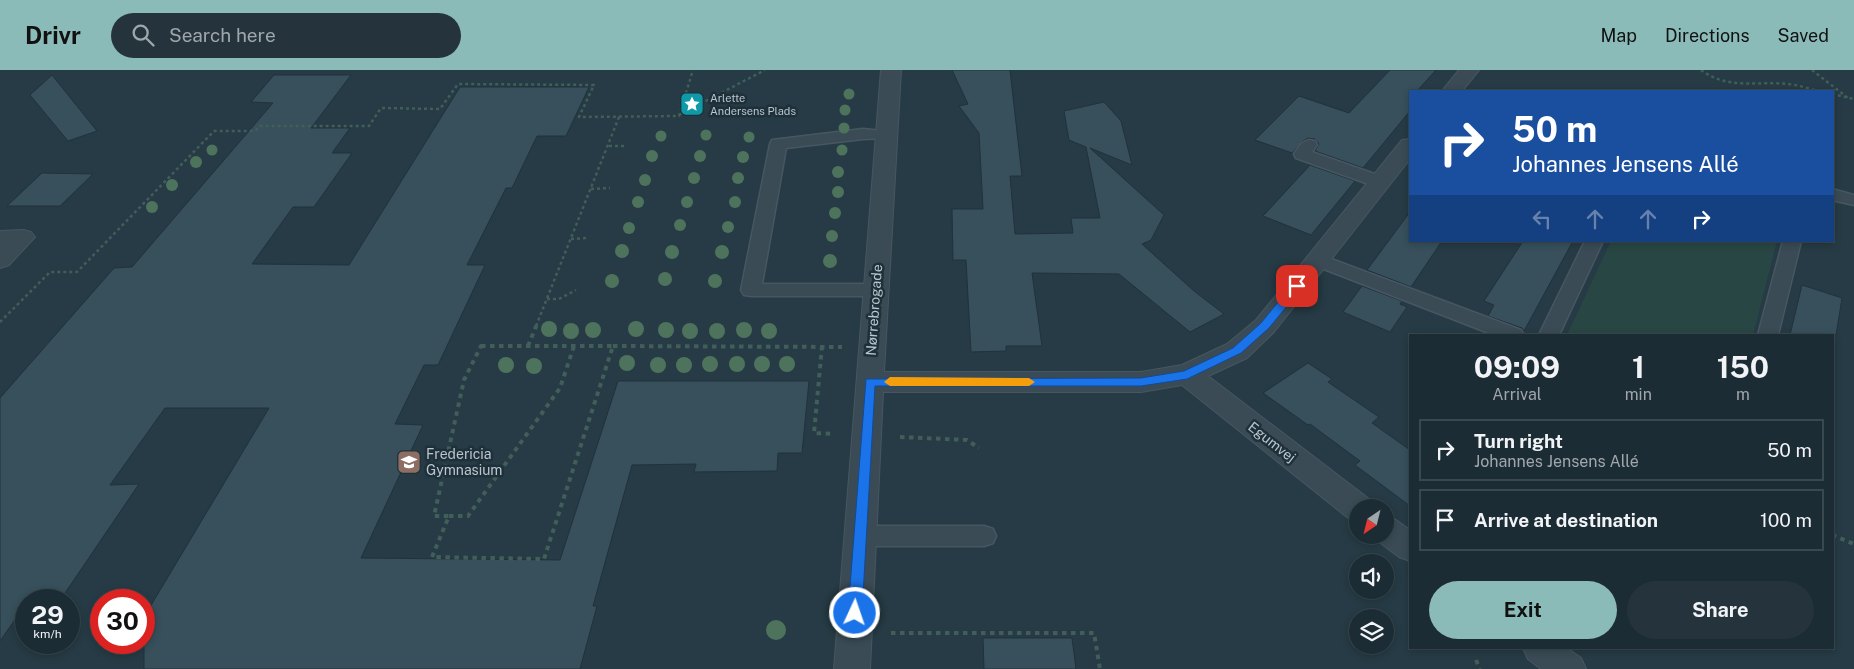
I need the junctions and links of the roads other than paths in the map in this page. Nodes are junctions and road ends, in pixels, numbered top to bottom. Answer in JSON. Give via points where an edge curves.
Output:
{"nodes":[{"id":1,"x":891,"y":70,"type":"edge"},
{"id":2,"x":1469,"y":70,"type":"edge"},
{"id":3,"x":1453,"y":90,"type":"edge"},
{"id":4,"x":886,"y":135,"type":"junction"},
{"id":5,"x":1309,"y":145,"type":"dead end"},
{"id":6,"x":1409,"y":145,"type":"edge"},
{"id":7,"x":1380,"y":182,"type":"junction"},
{"id":8,"x":1834,"y":195,"type":"edge"},
{"id":9,"x":1854,"y":200,"type":"edge"},
{"id":10,"x":0,"y":238,"type":"edge"},
{"id":11,"x":1594,"y":242,"type":"edge"},
{"id":12,"x":1792,"y":242,"type":"edge"},
{"id":13,"x":0,"y":260,"type":"edge"},
{"id":14,"x":1318,"y":260,"type":"junction"},
{"id":15,"x":875,"y":290,"type":"junction"},
{"id":16,"x":1511,"y":334,"type":"edge"},
{"id":17,"x":1549,"y":334,"type":"edge"},
{"id":18,"x":1768,"y":334,"type":"edge"},
{"id":19,"x":1187,"y":374,"type":"junction"},
{"id":20,"x":870,"y":382,"type":"junction"},
{"id":21,"x":1349,"y":501,"type":"edge"},
{"id":22,"x":860,"y":536,"type":"junction"},
{"id":23,"x":984,"y":536,"type":"dead end"},
{"id":24,"x":1394,"y":536,"type":"edge"},
{"id":25,"x":1409,"y":547,"type":"edge"},
{"id":26,"x":1541,"y":649,"type":"edge"},
{"id":27,"x":852,"y":669,"type":"edge"},
{"id":28,"x":1568,"y":669,"type":"edge"}],
"edges":[{"from":1,"to":4,"type":"street","name":"Nørrebrogade"},
{"from":2,"to":3,"type":"street"},
{"from":4,"to":15,"type":"street","name":"Nørrebrogade"},
{"from":4,"to":15,"type":"lane","via":[[863,134],[778,144],[751,290]]},
{"from":5,"to":7,"type":"lane","via":[[1302,154]]},
{"from":6,"to":7,"type":"street"},
{"from":7,"to":14,"type":"street"},
{"from":8,"to":9,"type":"lane"},
{"from":10,"to":13,"type":"street","via":[[24,237]]},
{"from":11,"to":17,"type":"lane"},
{"from":12,"to":18,"type":"lane"},
{"from":14,"to":16,"type":"lane"},
{"from":14,"to":19,"type":"street","via":[[1265,326],[1237,350]]},
{"from":15,"to":20,"type":"street","name":"Nørrebrogade"},
{"from":19,"to":20,"type":"street","via":[[1141,382]]},
{"from":19,"to":21,"type":"street","name":"Egumvej"},
{"from":20,"to":22,"type":"street","name":"Nørrebrogade"},
{"from":22,"to":23,"type":"lane"},
{"from":22,"to":27,"type":"street","name":"Nørrebrogade"},
{"from":24,"to":25,"type":"street"},
{"from":26,"to":28,"type":"street"}]}
